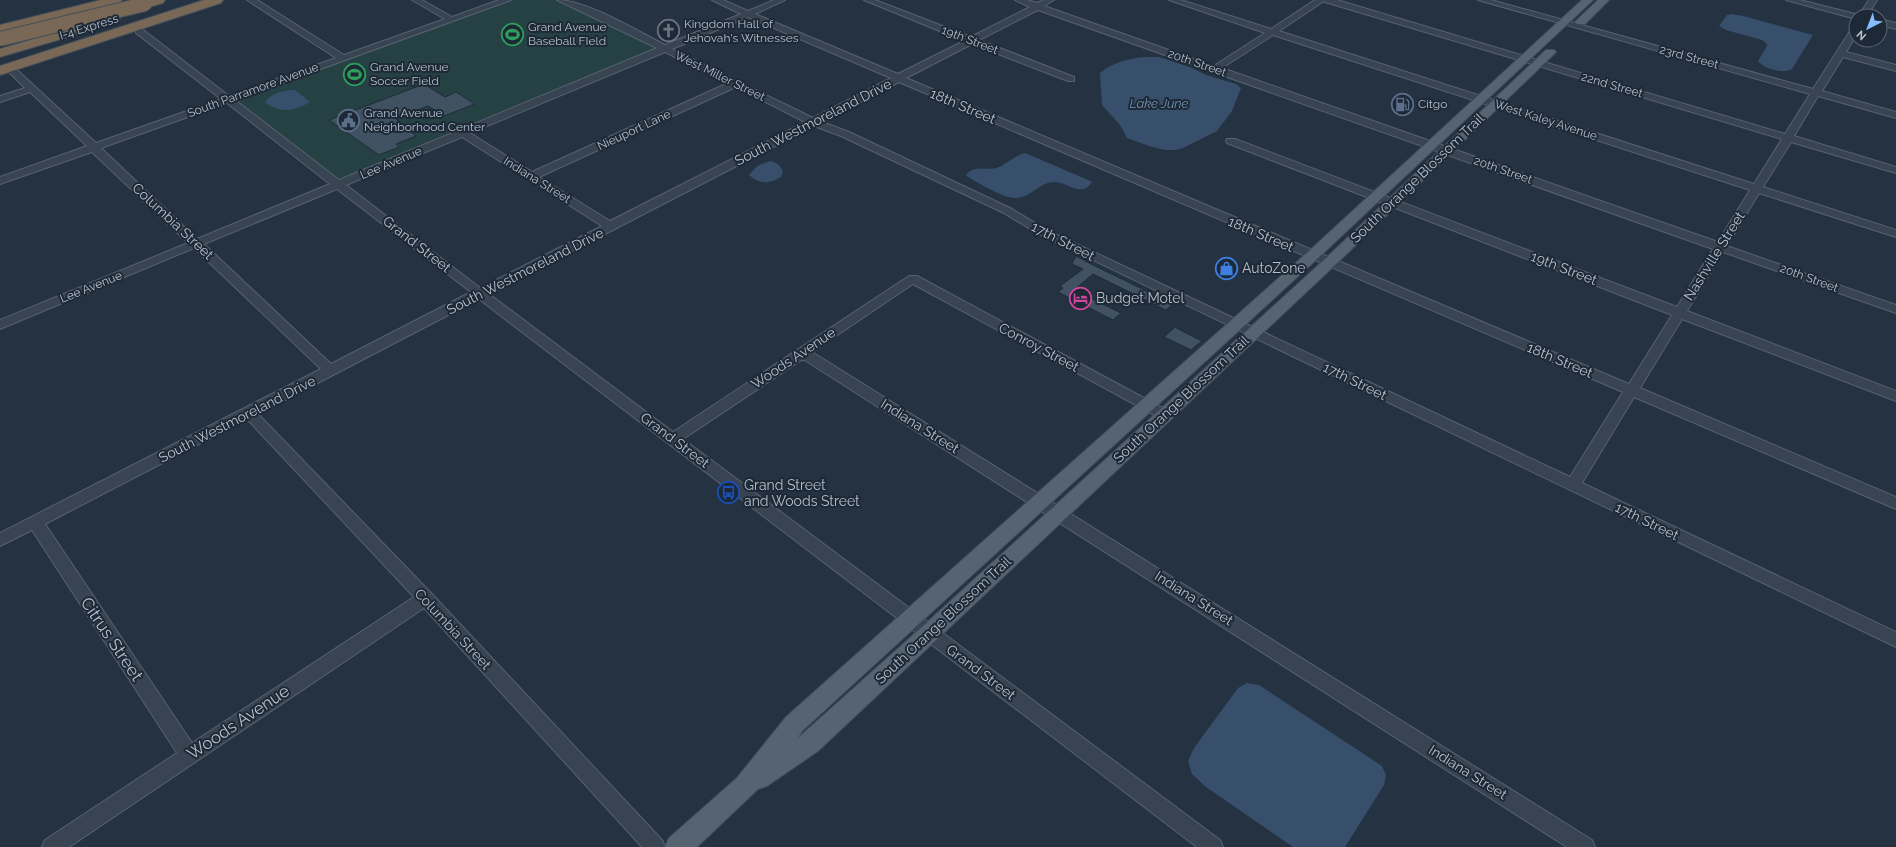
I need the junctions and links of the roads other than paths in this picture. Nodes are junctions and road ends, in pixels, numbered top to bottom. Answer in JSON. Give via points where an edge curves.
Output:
{"nodes":[{"id":1,"x":116,"y":0,"type":"edge"},
{"id":2,"x":159,"y":0,"type":"edge"},
{"id":3,"x":178,"y":0,"type":"edge"},
{"id":4,"x":204,"y":0,"type":"edge"},
{"id":5,"x":217,"y":0,"type":"edge"},
{"id":6,"x":251,"y":0,"type":"edge"},
{"id":7,"x":416,"y":0,"type":"edge"},
{"id":8,"x":507,"y":0,"type":"edge"},
{"id":9,"x":561,"y":0,"type":"edge"},
{"id":10,"x":716,"y":0,"type":"edge"},
{"id":11,"x":780,"y":0,"type":"edge"},
{"id":12,"x":868,"y":0,"type":"edge"},
{"id":13,"x":1019,"y":0,"type":"edge"},
{"id":14,"x":1050,"y":0,"type":"edge"},
{"id":15,"x":1321,"y":0,"type":"edge"},
{"id":16,"x":1328,"y":0,"type":"edge"},
{"id":17,"x":1482,"y":0,"type":"edge"},
{"id":18,"x":1588,"y":0,"type":"edge"},
{"id":19,"x":1604,"y":0,"type":"edge"},
{"id":20,"x":1790,"y":0,"type":"edge"},
{"id":21,"x":1180,"y":1,"type":"edge"},
{"id":22,"x":141,"y":2,"type":"edge"},
{"id":23,"x":1038,"y":6,"type":"junction"},
{"id":24,"x":748,"y":14,"type":"junction"},
{"id":25,"x":1848,"y":14,"type":"edge"},
{"id":26,"x":452,"y":20,"type":"junction"},
{"id":27,"x":1563,"y":23,"type":"junction"},
{"id":28,"x":1577,"y":26,"type":"junction"},
{"id":29,"x":0,"y":29,"type":"edge"},
{"id":30,"x":139,"y":31,"type":"dead end"},
{"id":31,"x":1273,"y":32,"type":"junction"},
{"id":32,"x":0,"y":40,"type":"edge"},
{"id":33,"x":972,"y":40,"type":"junction"},
{"id":34,"x":1848,"y":40,"type":"edge"},
{"id":35,"x":0,"y":48,"type":"edge"},
{"id":36,"x":664,"y":48,"type":"junction"},
{"id":37,"x":0,"y":53,"type":"edge"},
{"id":38,"x":1840,"y":53,"type":"junction"},
{"id":39,"x":343,"y":58,"type":"junction"},
{"id":40,"x":1524,"y":59,"type":"junction"},
{"id":41,"x":1538,"y":63,"type":"junction"},
{"id":42,"x":1896,"y":68,"type":"edge"},
{"id":43,"x":4,"y":69,"type":"edge"},
{"id":44,"x":1215,"y":69,"type":"junction"},
{"id":45,"x":898,"y":79,"type":"junction"},
{"id":46,"x":1071,"y":79,"type":"dead end"},
{"id":47,"x":735,"y":84,"type":"junction"},
{"id":48,"x":33,"y":88,"type":"junction"},
{"id":49,"x":1816,"y":92,"type":"junction"},
{"id":50,"x":0,"y":99,"type":"edge"},
{"id":51,"x":1481,"y":99,"type":"junction"},
{"id":52,"x":228,"y":100,"type":"junction"},
{"id":53,"x":1495,"y":104,"type":"junction"},
{"id":54,"x":1896,"y":115,"type":"edge"},
{"id":55,"x":814,"y":122,"type":"junction"},
{"id":56,"x":463,"y":133,"type":"junction"},
{"id":57,"x":1788,"y":137,"type":"junction"},
{"id":58,"x":1231,"y":141,"type":"dead end"},
{"id":59,"x":1432,"y":145,"type":"junction"},
{"id":60,"x":95,"y":147,"type":"junction"},
{"id":61,"x":1447,"y":150,"type":"junction"},
{"id":62,"x":1896,"y":170,"type":"edge"},
{"id":63,"x":532,"y":176,"type":"junction"},
{"id":64,"x":0,"y":181,"type":"edge"},
{"id":65,"x":339,"y":185,"type":"junction"},
{"id":66,"x":1756,"y":188,"type":"junction"},
{"id":67,"x":1376,"y":196,"type":"junction"},
{"id":68,"x":1392,"y":202,"type":"junction"},
{"id":69,"x":610,"y":226,"type":"junction"},
{"id":70,"x":1896,"y":234,"type":"edge"},
{"id":71,"x":197,"y":243,"type":"junction"},
{"id":72,"x":1720,"y":246,"type":"junction"},
{"id":73,"x":1313,"y":255,"type":"junction"},
{"id":74,"x":1329,"y":263,"type":"junction"},
{"id":75,"x":913,"y":278,"type":"joint"},
{"id":76,"x":480,"y":294,"type":"junction"},
{"id":77,"x":1896,"y":309,"type":"edge"},
{"id":78,"x":1678,"y":312,"type":"junction"},
{"id":79,"x":0,"y":325,"type":"edge"},
{"id":80,"x":1245,"y":328,"type":"junction"},
{"id":81,"x":802,"y":352,"type":"junction"},
{"id":82,"x":330,"y":371,"type":"junction"},
{"id":83,"x":1631,"y":390,"type":"junction"},
{"id":84,"x":1896,"y":396,"type":"edge"},
{"id":85,"x":1147,"y":405,"type":"junction"},
{"id":86,"x":249,"y":413,"type":"junction"},
{"id":87,"x":1165,"y":415,"type":"junction"},
{"id":88,"x":673,"y":439,"type":"junction"},
{"id":89,"x":1573,"y":485,"type":"junction"},
{"id":90,"x":1039,"y":501,"type":"junction"},
{"id":91,"x":1896,"y":503,"type":"edge"},
{"id":92,"x":1058,"y":513,"type":"junction"},
{"id":93,"x":34,"y":522,"type":"junction"},
{"id":94,"x":0,"y":540,"type":"edge"},
{"id":95,"x":425,"y":598,"type":"junction"},
{"id":96,"x":911,"y":618,"type":"junction"},
{"id":97,"x":930,"y":633,"type":"junction"},
{"id":98,"x":1896,"y":640,"type":"edge"},
{"id":99,"x":189,"y":756,"type":"junction"},
{"id":100,"x":746,"y":786,"type":"junction"},
{"id":101,"x":52,"y":847,"type":"edge"},
{"id":102,"x":655,"y":847,"type":"edge"},
{"id":103,"x":678,"y":847,"type":"edge"},
{"id":104,"x":1213,"y":847,"type":"edge"},
{"id":105,"x":1585,"y":847,"type":"edge"}],
"edges":[{"from":1,"to":29,"type":"highway"},
{"from":2,"to":22,"type":"highway","name":"I-4 Express"},
{"from":3,"to":37,"type":"highway","name":"I-4 Express"},
{"from":4,"to":43,"type":"highway"},
{"from":5,"to":43,"type":"highway"},
{"from":6,"to":39,"type":"street"},
{"from":7,"to":26,"type":"street"},
{"from":8,"to":26,"type":"street","name":"South Parramore Avenue"},
{"from":9,"to":36,"type":"street","name":"West Miller Street"},
{"from":10,"to":24,"type":"street","name":"18th Street"},
{"from":11,"to":24,"type":"street","name":"Lee Avenue"},
{"from":12,"to":33,"type":"street","name":"19th Street"},
{"from":13,"to":23,"type":"street","name":"20th Street"},
{"from":14,"to":23,"type":"street","name":"South Westmoreland Drive"},
{"from":15,"to":31,"type":"street"},
{"from":16,"to":40,"type":"street","name":"22nd Street"},
{"from":17,"to":27,"type":"street","name":"23rd Street"},
{"from":18,"to":27,"type":"main road","name":"South Orange Blossom Trail"},
{"from":19,"to":28,"type":"main road","name":"South Orange Blossom Trail"},
{"from":20,"to":25,"type":"street"},
{"from":21,"to":31,"type":"street","name":"West Kaley Avenue"},
{"from":22,"to":32,"type":"highway","bridge":true},
{"from":22,"to":35,"type":"highway","name":"I-4 Express","bridge":true},
{"from":23,"to":33,"type":"street","name":"South Westmoreland Drive"},
{"from":23,"to":44,"type":"street","name":"20th Street"},
{"from":24,"to":36,"type":"street","name":"Lee Avenue"},
{"from":24,"to":45,"type":"street","name":"18th Street"},
{"from":26,"to":39,"type":"street","name":"South Parramore Avenue"},
{"from":27,"to":28,"type":"street","name":"23rd Street"},
{"from":27,"to":40,"type":"main road","name":"South Orange Blossom Trail"},
{"from":28,"to":41,"type":"main road","name":"South Orange Blossom Trail"},
{"from":28,"to":49,"type":"street","name":"23rd Street"},
{"from":30,"to":52,"type":"street","name":"Grand Street"},
{"from":31,"to":44,"type":"street"},
{"from":31,"to":51,"type":"street","name":"West Kaley Avenue"},
{"from":33,"to":45,"type":"street","name":"South Westmoreland Drive"},
{"from":33,"to":46,"type":"street","name":"19th Street"},
{"from":34,"to":38,"type":"street","name":"Nashville Street"},
{"from":36,"to":47,"type":"street","name":"West Miller Street"},
{"from":36,"to":56,"type":"street","name":"Lee Avenue"},
{"from":38,"to":42,"type":"street"},
{"from":38,"to":49,"type":"street","name":"Nashville Street"},
{"from":39,"to":52,"type":"street","name":"South Parramore Avenue"},
{"from":40,"to":41,"type":"street","name":"22nd Street"},
{"from":40,"to":51,"type":"main road","name":"South Orange Blossom Trail"},
{"from":41,"to":53,"type":"main road","name":"South Orange Blossom Trail"},
{"from":41,"to":57,"type":"street","name":"22nd Street"},
{"from":43,"to":48,"type":"street","name":"Columbia Street"},
{"from":44,"to":59,"type":"street","name":"20th Street"},
{"from":45,"to":55,"type":"street","name":"South Westmoreland Drive"},
{"from":45,"to":73,"type":"street","name":"18th Street"},
{"from":47,"to":55,"type":"street","name":"West Miller Street"},
{"from":47,"to":63,"type":"street","name":"Nieuport Lane"},
{"from":48,"to":50,"type":"street"},
{"from":48,"to":60,"type":"street","name":"Columbia Street"},
{"from":49,"to":54,"type":"street","name":"23rd Street"},
{"from":49,"to":57,"type":"street","name":"Nashville Street"},
{"from":51,"to":53,"type":"street","name":"West Kaley Avenue"},
{"from":51,"to":59,"type":"main road","name":"South Orange Blossom Trail"},
{"from":52,"to":60,"type":"street","name":"South Parramore Avenue"},
{"from":52,"to":65,"type":"street","name":"Grand Street"},
{"from":53,"to":61,"type":"main road","name":"South Orange Blossom Trail"},
{"from":53,"to":66,"type":"street","name":"West Kaley Avenue"},
{"from":55,"to":69,"type":"street","name":"South Westmoreland Drive"},
{"from":55,"to":80,"type":"street","name":"17th Street","via":[[845,134],[1008,211],[1041,231]]},
{"from":56,"to":63,"type":"street","name":"Indiana Street"},
{"from":56,"to":65,"type":"street","name":"Lee Avenue"},
{"from":57,"to":62,"type":"street","name":"22nd Street"},
{"from":57,"to":66,"type":"street","name":"Nashville Street"},
{"from":58,"to":67,"type":"street","name":"19th Street"},
{"from":59,"to":61,"type":"street","name":"20th Street"},
{"from":59,"to":67,"type":"main road","name":"South Orange Blossom Trail"},
{"from":60,"to":64,"type":"street","name":"South Parramore Avenue"},
{"from":60,"to":71,"type":"street","name":"Columbia Street"},
{"from":61,"to":68,"type":"main road","name":"South Orange Blossom Trail"},
{"from":61,"to":72,"type":"street","name":"20th Street"},
{"from":63,"to":69,"type":"street","name":"Indiana Street"},
{"from":65,"to":71,"type":"street","name":"Lee Avenue"},
{"from":65,"to":76,"type":"street","name":"Grand Street"},
{"from":66,"to":70,"type":"street","name":"West Kaley Avenue"},
{"from":66,"to":72,"type":"street","name":"Nashville Street"},
{"from":67,"to":68,"type":"street","name":"19th Street"},
{"from":67,"to":73,"type":"main road","name":"South Orange Blossom Trail"},
{"from":68,"to":74,"type":"main road","name":"South Orange Blossom Trail"},
{"from":68,"to":78,"type":"street","name":"19th Street"},
{"from":69,"to":76,"type":"street","name":"South Westmoreland Drive"},
{"from":71,"to":79,"type":"street","name":"Lee Avenue"},
{"from":71,"to":82,"type":"street","name":"Columbia Street"},
{"from":72,"to":77,"type":"street","name":"20th Street"},
{"from":72,"to":78,"type":"street","name":"Nashville Street"},
{"from":73,"to":74,"type":"street","name":"18th Street"},
{"from":73,"to":80,"type":"main road","name":"South Orange Blossom Trail"},
{"from":74,"to":80,"type":"main road","name":"South Orange Blossom Trail"},
{"from":74,"to":83,"type":"street","name":"18th Street"},
{"from":75,"to":81,"type":"street","name":"Woods Avenue"},
{"from":75,"to":85,"type":"street","name":"Conroy Street"},
{"from":76,"to":82,"type":"street","name":"South Westmoreland Drive"},
{"from":76,"to":88,"type":"street","name":"Grand Street"},
{"from":78,"to":83,"type":"street","name":"Nashville Street"},
{"from":78,"to":84,"type":"street","name":"19th Street"},
{"from":80,"to":85,"type":"main road","name":"South Orange Blossom Trail"},
{"from":80,"to":87,"type":"main road","name":"South Orange Blossom Trail"},
{"from":80,"to":89,"type":"street","name":"17th Street"},
{"from":81,"to":88,"type":"street","name":"Woods Avenue"},
{"from":81,"to":90,"type":"street","name":"Indiana Street"},
{"from":82,"to":86,"type":"street","name":"South Westmoreland Drive"},
{"from":83,"to":89,"type":"street","name":"Nashville Street"},
{"from":83,"to":91,"type":"street","name":"18th Street"},
{"from":85,"to":87,"type":"street","name":"Conroy Street"},
{"from":85,"to":90,"type":"main road","name":"South Orange Blossom Trail"},
{"from":86,"to":93,"type":"street","name":"South Westmoreland Drive"},
{"from":86,"to":95,"type":"street","name":"Columbia Street"},
{"from":87,"to":92,"type":"main road","name":"South Orange Blossom Trail"},
{"from":88,"to":96,"type":"street","name":"Grand Street"},
{"from":89,"to":98,"type":"street","name":"17th Street"},
{"from":90,"to":92,"type":"street","name":"Indiana Street"},
{"from":90,"to":96,"type":"main road","name":"South Orange Blossom Trail"},
{"from":92,"to":97,"type":"main road","name":"South Orange Blossom Trail"},
{"from":92,"to":105,"type":"street","name":"Indiana Street"},
{"from":93,"to":94,"type":"street","name":"South Westmoreland Drive"},
{"from":93,"to":99,"type":"street","name":"Citrus Street"},
{"from":95,"to":99,"type":"street","name":"Woods Avenue"},
{"from":95,"to":102,"type":"street","name":"Columbia Street"},
{"from":96,"to":97,"type":"street","name":"Grand Street"},
{"from":96,"to":100,"type":"main road","name":"South Orange Blossom Trail","via":[[794,724]]},
{"from":97,"to":100,"type":"main road","name":"South Orange Blossom Trail","via":[[810,743]]},
{"from":97,"to":104,"type":"street","name":"Grand Street"},
{"from":99,"to":101,"type":"street","name":"Woods Avenue"},
{"from":100,"to":103,"type":"main road","name":"South Orange Blossom Trail"}]}
